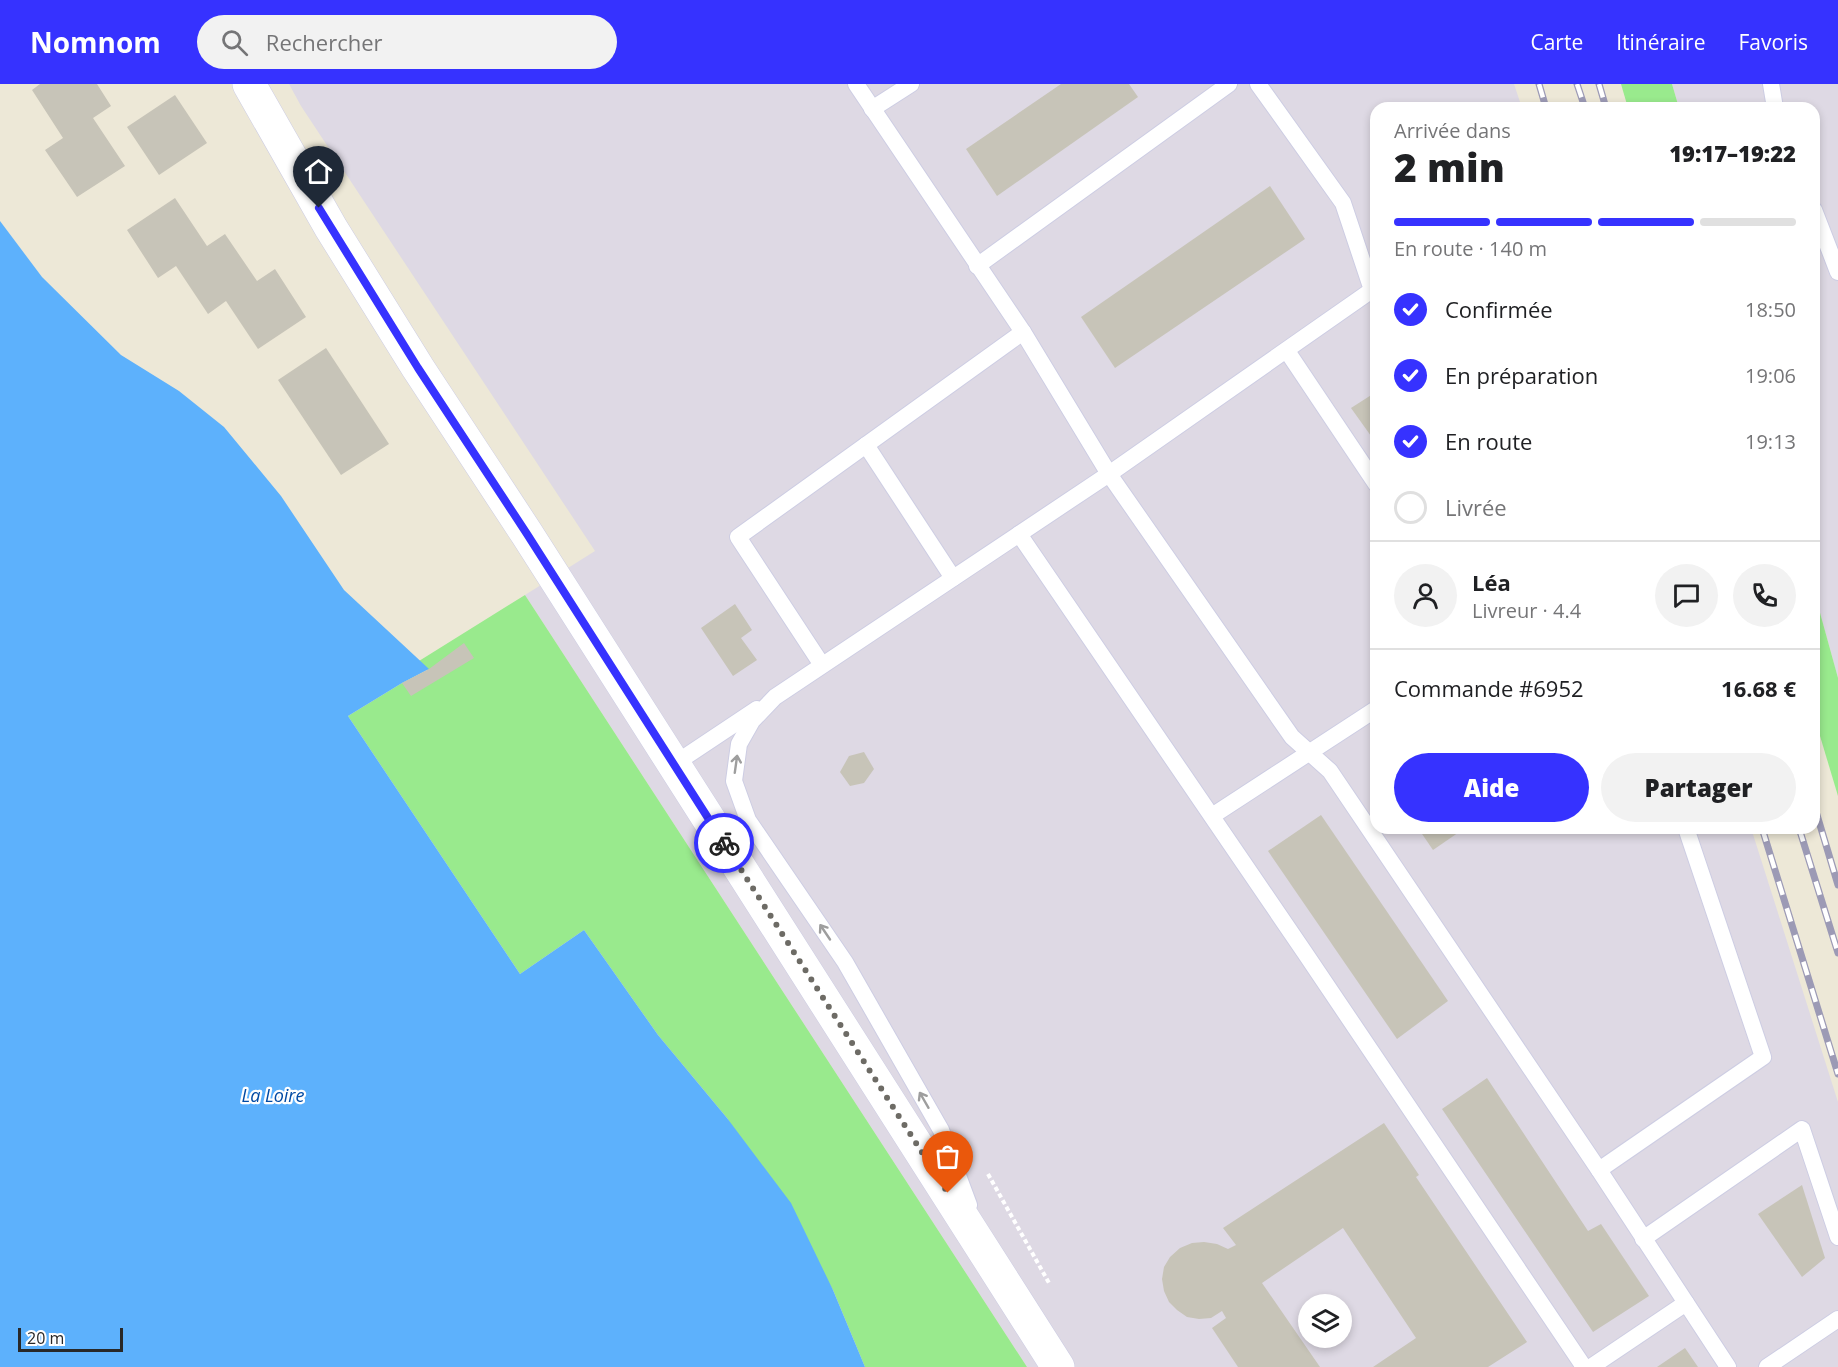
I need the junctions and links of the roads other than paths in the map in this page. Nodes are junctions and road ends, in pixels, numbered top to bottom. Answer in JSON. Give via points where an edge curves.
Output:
{"nodes":[{"id":1,"x":249,"y":84,"type":"edge"},
{"id":2,"x":856,"y":84,"type":"edge"},
{"id":3,"x":911,"y":84,"type":"edge"},
{"id":4,"x":1229,"y":84,"type":"edge"},
{"id":5,"x":1258,"y":84,"type":"edge"},
{"id":6,"x":1771,"y":84,"type":"edge"},
{"id":7,"x":1774,"y":102,"type":"edge"},
{"id":8,"x":872,"y":109,"type":"junction"},
{"id":9,"x":1820,"y":226,"type":"edge"},
{"id":10,"x":977,"y":266,"type":"junction"},
{"id":11,"x":1838,"y":272,"type":"edge"},
{"id":12,"x":1370,"y":284,"type":"edge"},
{"id":13,"x":1370,"y":291,"type":"edge"},
{"id":14,"x":1023,"y":332,"type":"junction"},
{"id":15,"x":1287,"y":351,"type":"junction"},
{"id":16,"x":866,"y":445,"type":"junction"},
{"id":17,"x":1109,"y":474,"type":"junction"},
{"id":18,"x":1370,"y":475,"type":"edge"},
{"id":19,"x":1019,"y":534,"type":"junction"},
{"id":20,"x":953,"y":578,"type":"junction"},
{"id":21,"x":822,"y":665,"type":"junction"},
{"id":22,"x":782,"y":693,"type":"junction"},
{"id":23,"x":1370,"y":714,"type":"edge"},
{"id":24,"x":1309,"y":753,"type":"junction"},
{"id":25,"x":674,"y":765,"type":"junction"},
{"id":26,"x":1212,"y":816,"type":"junction"},
{"id":27,"x":1370,"y":830,"type":"edge"},
{"id":28,"x":1372,"y":834,"type":"edge"},
{"id":29,"x":1688,"y":834,"type":"edge"},
{"id":30,"x":1599,"y":1170,"type":"junction"},
{"id":31,"x":1838,"y":1238,"type":"edge"},
{"id":32,"x":1643,"y":1239,"type":"junction"},
{"id":33,"x":986,"y":1251,"type":"junction"},
{"id":34,"x":1686,"y":1303,"type":"junction"},
{"id":35,"x":1838,"y":1319,"type":"edge"},
{"id":36,"x":1058,"y":1367,"type":"edge"},
{"id":37,"x":1584,"y":1367,"type":"edge"},
{"id":38,"x":1591,"y":1367,"type":"edge"},
{"id":39,"x":1728,"y":1367,"type":"edge"},
{"id":40,"x":1767,"y":1367,"type":"edge"}],
"edges":[{"from":1,"to":25,"type":"main road","via":[[337,238]]},
{"from":2,"to":8,"type":"lane"},
{"from":3,"to":8,"type":"lane"},
{"from":4,"to":10,"type":"lane"},
{"from":5,"to":12,"type":"lane","via":[[1343,203]]},
{"from":6,"to":7,"type":"lane"},
{"from":8,"to":10,"type":"lane"},
{"from":9,"to":11,"type":"lane"},
{"from":10,"to":14,"type":"lane"},
{"from":13,"to":15,"type":"lane"},
{"from":14,"to":16,"type":"lane"},
{"from":14,"to":17,"type":"lane"},
{"from":15,"to":17,"type":"lane"},
{"from":15,"to":18,"type":"lane"},
{"from":16,"to":20,"type":"lane"},
{"from":16,"to":21,"type":"lane","via":[[738,537]]},
{"from":17,"to":19,"type":"lane"},
{"from":17,"to":24,"type":"lane","via":[[1292,737]]},
{"from":19,"to":20,"type":"lane"},
{"from":19,"to":26,"type":"lane"},
{"from":20,"to":21,"type":"lane"},
{"from":21,"to":22,"type":"lane"},
{"from":22,"to":25,"type":"lane"},
{"from":33,"to":22,"type":"lane","one_way":true,"via":[[941,1130],[845,962],[748,820],[734,781],[739,744],[752,721]]},
{"from":23,"to":24,"type":"lane"},
{"from":24,"to":26,"type":"lane"},
{"from":24,"to":27,"type":"lane","via":[[1330,771]]},
{"from":25,"to":33,"type":"main road"},
{"from":26,"to":37,"type":"lane"},
{"from":28,"to":30,"type":"lane"},
{"from":29,"to":30,"type":"lane","via":[[1763,1057]]},
{"from":30,"to":32,"type":"lane"},
{"from":31,"to":32,"type":"lane","via":[[1802,1130]]},
{"from":32,"to":34,"type":"lane"},
{"from":33,"to":36,"type":"main road"},
{"from":34,"to":38,"type":"lane"},
{"from":34,"to":39,"type":"lane"},
{"from":35,"to":40,"type":"lane"}]}
